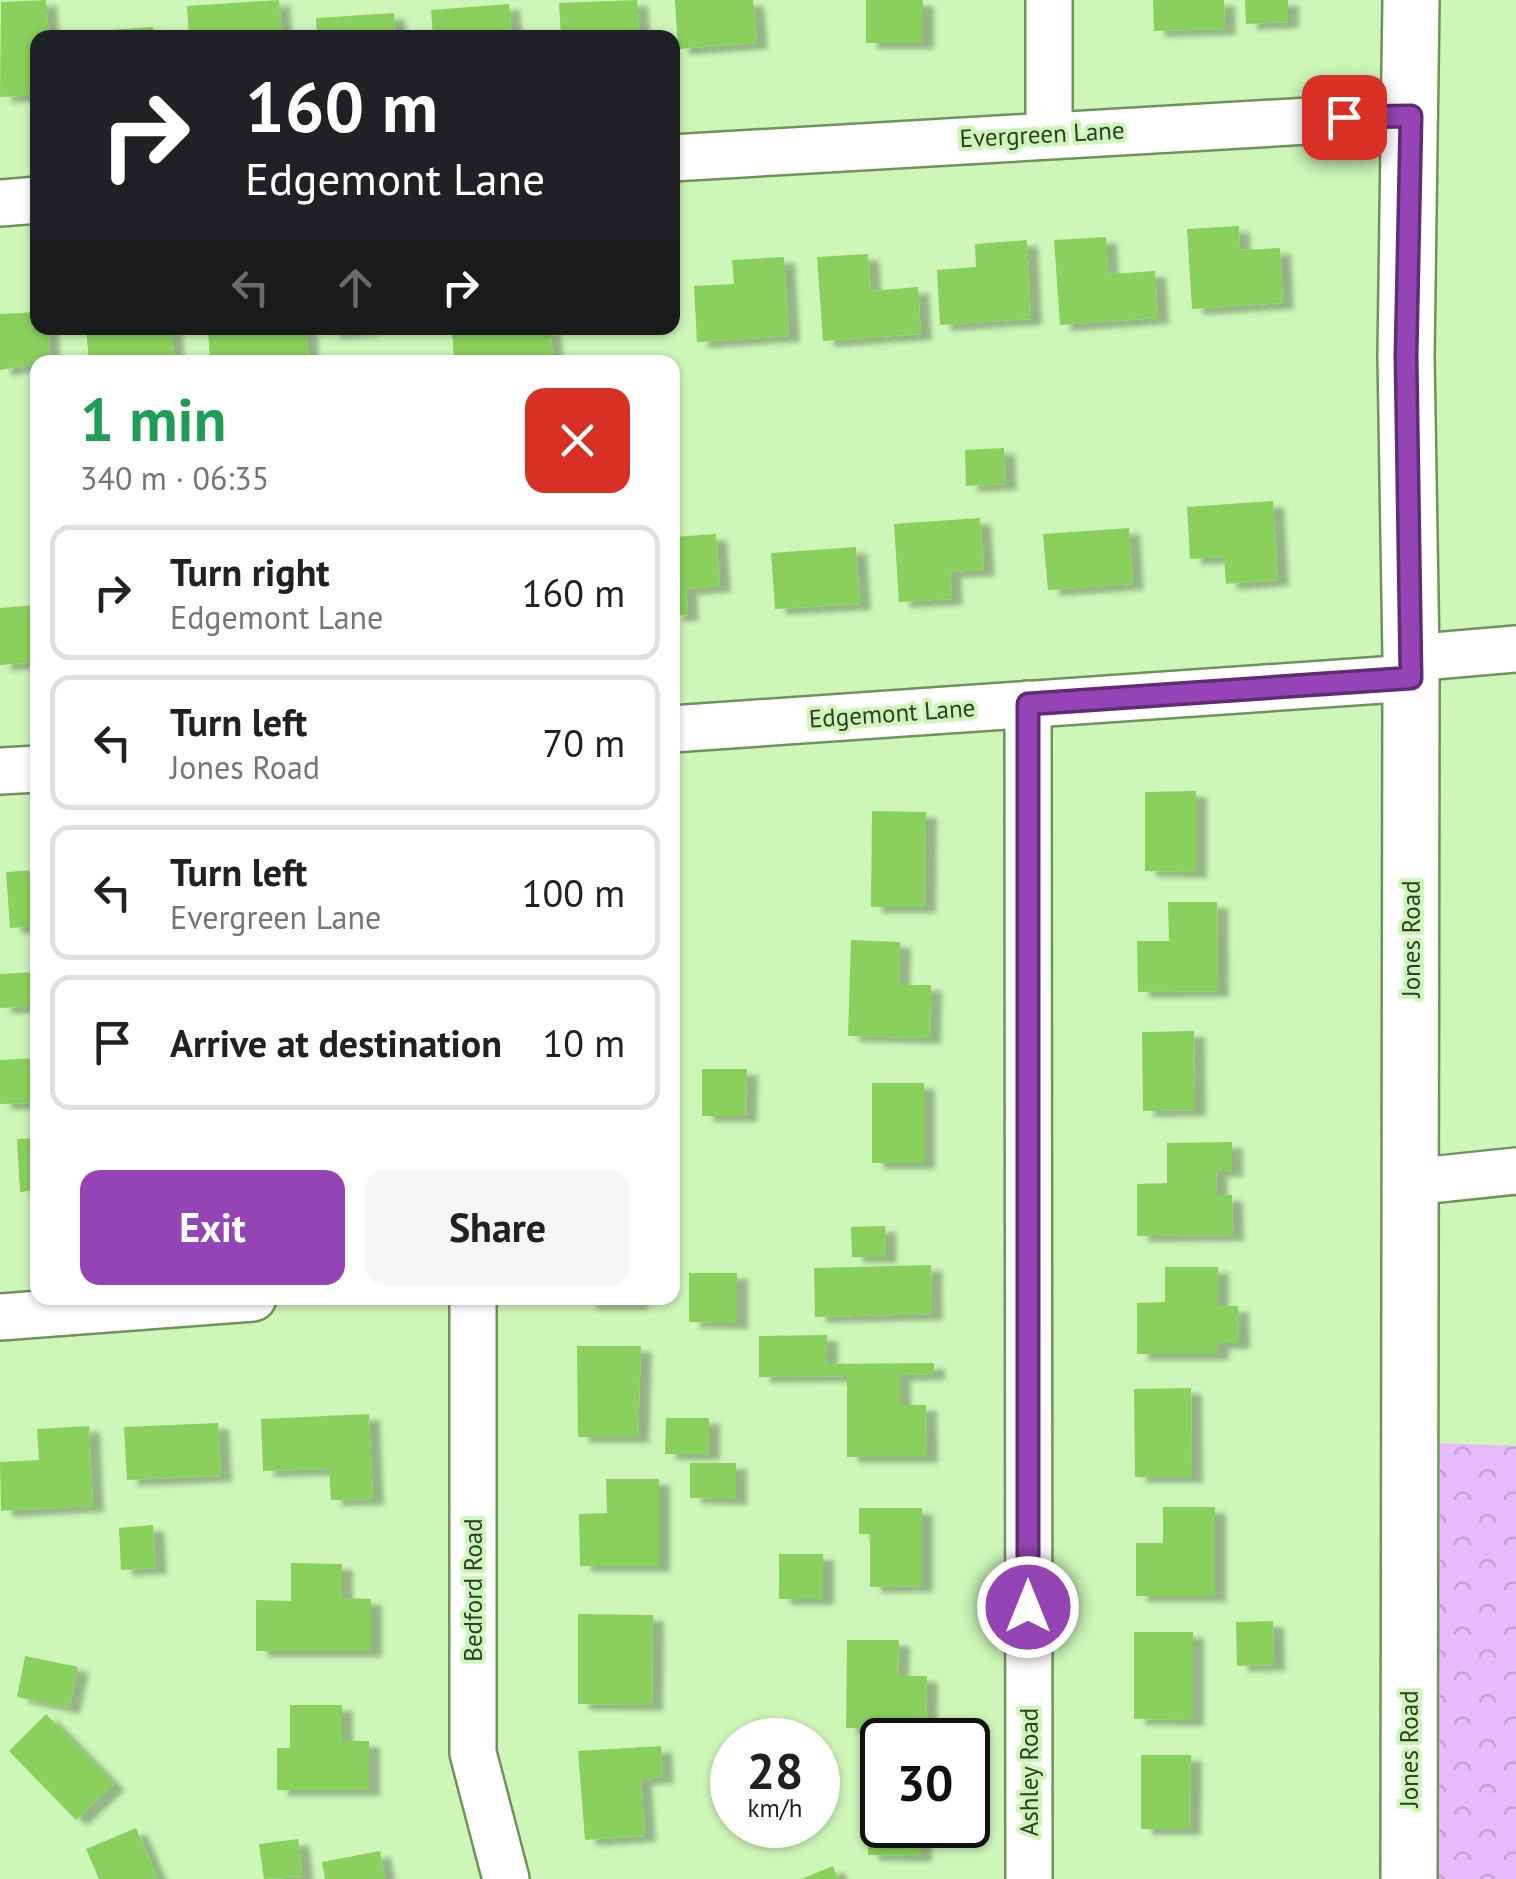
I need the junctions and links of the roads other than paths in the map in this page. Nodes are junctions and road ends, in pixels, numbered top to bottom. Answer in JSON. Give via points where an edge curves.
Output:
{"nodes":[{"id":1,"x":1048,"y":0,"type":"edge"},
{"id":2,"x":1411,"y":0,"type":"edge"},
{"id":3,"x":1411,"y":116,"type":"junction"},
{"id":4,"x":1049,"y":134,"type":"junction"},
{"id":5,"x":680,"y":157,"type":"edge"},
{"id":6,"x":30,"y":201,"type":"edge"},
{"id":7,"x":0,"y":203,"type":"edge"},
{"id":8,"x":1516,"y":650,"type":"edge"},
{"id":9,"x":1411,"y":668,"type":"junction"},
{"id":10,"x":1028,"y":704,"type":"junction"},
{"id":11,"x":680,"y":727,"type":"edge"},
{"id":12,"x":30,"y":769,"type":"edge"},
{"id":13,"x":0,"y":771,"type":"edge"},
{"id":14,"x":1516,"y":1170,"type":"edge"},
{"id":15,"x":1412,"y":1182,"type":"junction"},
{"id":16,"x":159,"y":1305,"type":"edge"},
{"id":17,"x":474,"y":1305,"type":"edge"},
{"id":18,"x":0,"y":1317,"type":"edge"},
{"id":19,"x":506,"y":1879,"type":"edge"},
{"id":20,"x":1028,"y":1879,"type":"edge"},
{"id":21,"x":1409,"y":1879,"type":"edge"}],
"edges":[{"from":1,"to":4,"type":"street"},
{"from":2,"to":3,"type":"street","name":"Jones Road"},
{"from":3,"to":4,"type":"street","name":"Evergreen Lane"},
{"from":3,"to":9,"type":"street","name":"Jones Road"},
{"from":4,"to":5,"type":"street","name":"Evergreen Lane"},
{"from":6,"to":7,"type":"street"},
{"from":8,"to":9,"type":"street","name":"Edgemont Lane"},
{"from":9,"to":10,"type":"street","name":"Edgemont Lane"},
{"from":9,"to":15,"type":"street","name":"Jones Road"},
{"from":10,"to":11,"type":"street","name":"Edgemont Lane"},
{"from":10,"to":20,"type":"street","name":"Ashley Road"},
{"from":12,"to":13,"type":"street"},
{"from":14,"to":15,"type":"street"},
{"from":15,"to":21,"type":"street","name":"Jones Road"},
{"from":16,"to":18,"type":"street"},
{"from":17,"to":19,"type":"street","name":"Bedford Road","via":[[473,1753]]}]}
